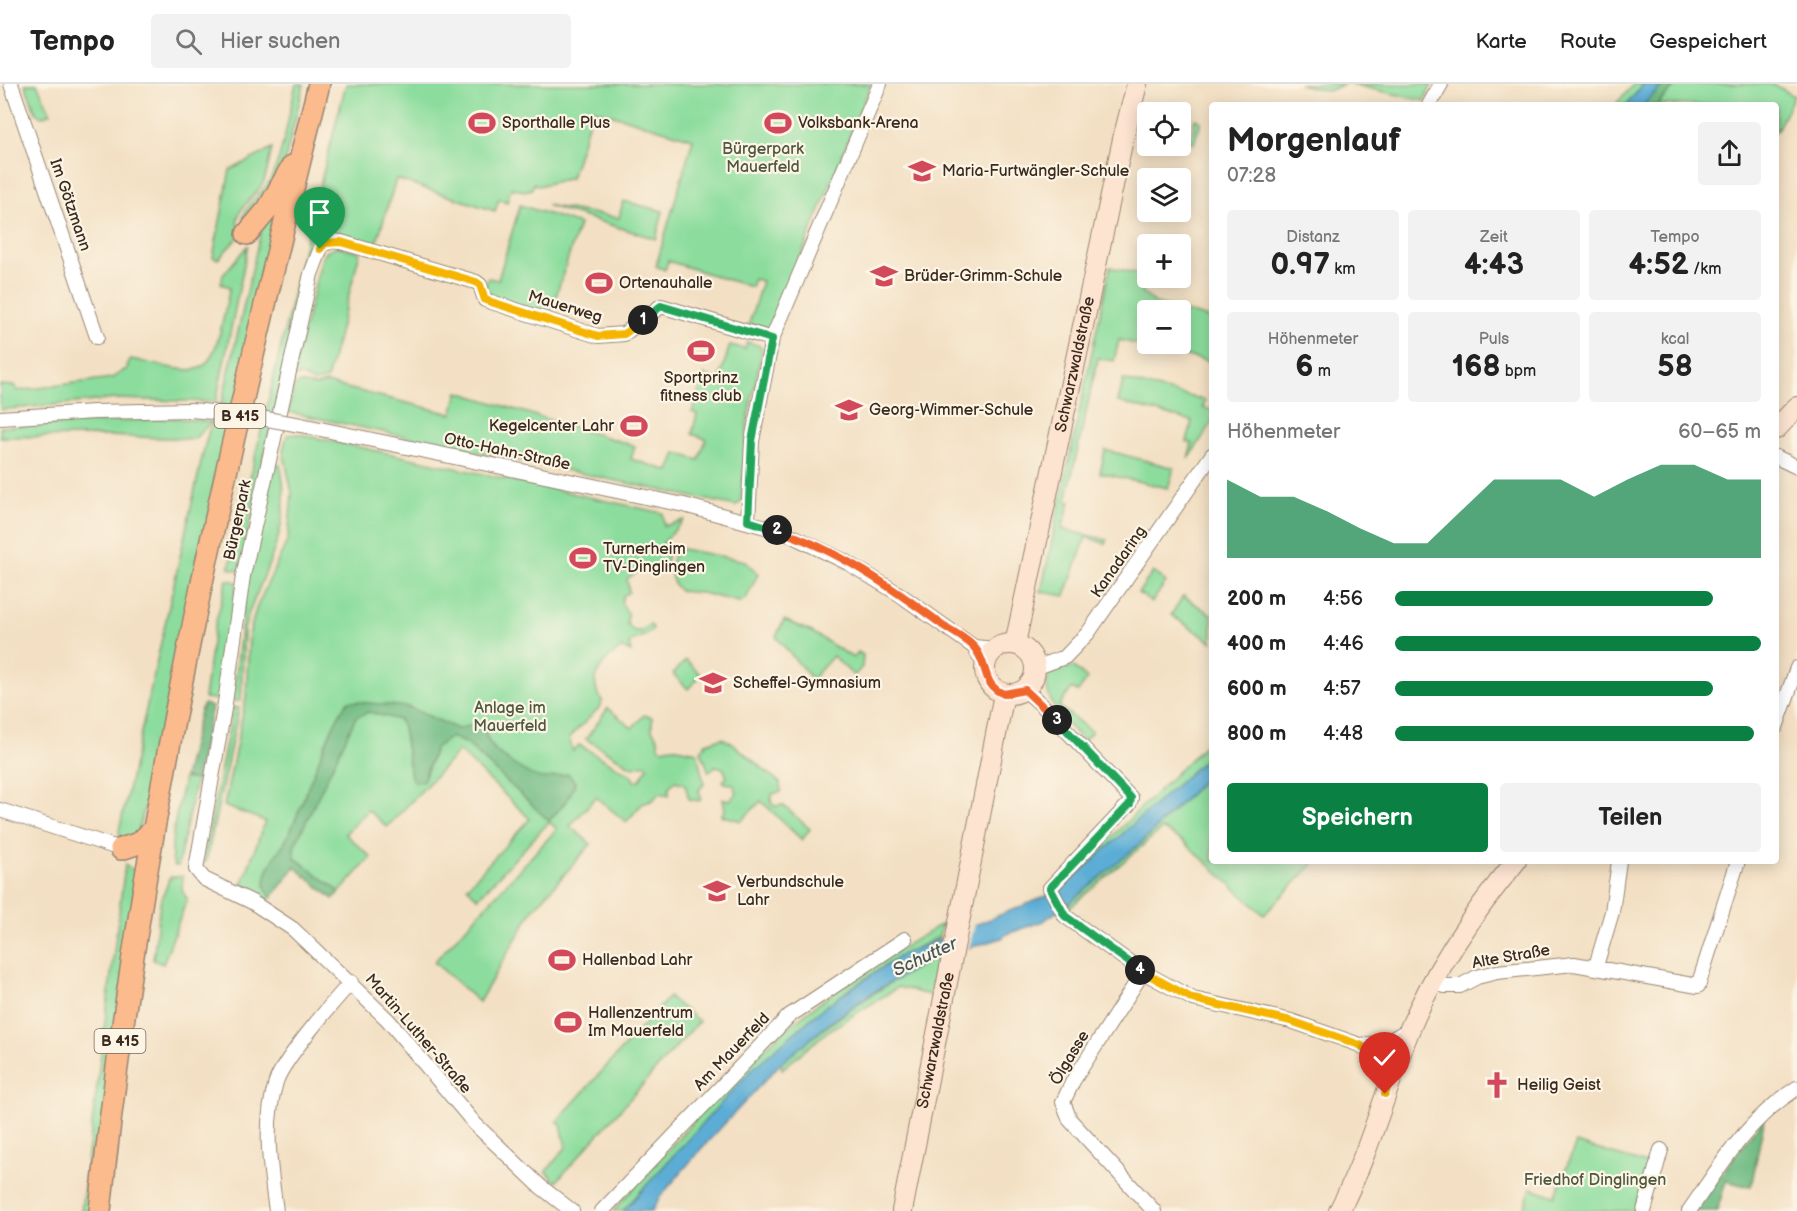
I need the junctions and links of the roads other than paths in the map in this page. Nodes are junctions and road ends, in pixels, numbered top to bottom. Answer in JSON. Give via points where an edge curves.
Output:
{"nodes":[{"id":1,"x":11,"y":84,"type":"edge"},
{"id":2,"x":319,"y":84,"type":"edge"},
{"id":3,"x":880,"y":84,"type":"edge"},
{"id":4,"x":1137,"y":84,"type":"edge"},
{"id":5,"x":1441,"y":84,"type":"edge"},
{"id":6,"x":1431,"y":102,"type":"edge"},
{"id":7,"x":303,"y":145,"type":"junction"},
{"id":8,"x":247,"y":234,"type":"dead end"},
{"id":9,"x":387,"y":256,"type":"joint"},
{"id":10,"x":97,"y":338,"type":"dead end"},
{"id":11,"x":772,"y":339,"type":"junction"},
{"id":12,"x":1797,"y":407,"type":"edge"},
{"id":13,"x":0,"y":418,"type":"edge"},
{"id":14,"x":1779,"y":426,"type":"edge"},
{"id":15,"x":1779,"y":458,"type":"edge"},
{"id":16,"x":1209,"y":459,"type":"edge"},
{"id":17,"x":1797,"y":467,"type":"edge"},
{"id":18,"x":748,"y":521,"type":"junction"},
{"id":19,"x":1015,"y":644,"type":"junction"},
{"id":20,"x":990,"y":657,"type":"junction"},
{"id":21,"x":1797,"y":668,"type":"edge"},
{"id":22,"x":1035,"y":669,"type":"junction"},
{"id":23,"x":1025,"y":690,"type":"junction"},
{"id":24,"x":1004,"y":694,"type":"junction"},
{"id":25,"x":1779,"y":719,"type":"edge"},
{"id":26,"x":0,"y":810,"type":"edge"},
{"id":27,"x":152,"y":831,"type":"junction"},
{"id":28,"x":121,"y":849,"type":"junction"},
{"id":29,"x":1514,"y":864,"type":"edge"},
{"id":30,"x":1619,"y":864,"type":"edge"},
{"id":31,"x":1737,"y":864,"type":"edge"},
{"id":32,"x":146,"y":873,"type":"junction"},
{"id":33,"x":198,"y":874,"type":"joint"},
{"id":34,"x":905,"y":939,"type":"dead end"},
{"id":35,"x":1596,"y":966,"type":"junction"},
{"id":36,"x":1143,"y":972,"type":"junction"},
{"id":37,"x":351,"y":982,"type":"junction"},
{"id":38,"x":1434,"y":983,"type":"junction"},
{"id":39,"x":1410,"y":1029,"type":"junction"},
{"id":40,"x":1360,"y":1045,"type":"junction"},
{"id":41,"x":1390,"y":1080,"type":"junction"},
{"id":42,"x":1797,"y":1088,"type":"edge"},
{"id":43,"x":1661,"y":1150,"type":"dead end"},
{"id":44,"x":100,"y":1211,"type":"edge"},
{"id":45,"x":276,"y":1211,"type":"edge"},
{"id":46,"x":572,"y":1211,"type":"edge"},
{"id":47,"x":602,"y":1211,"type":"edge"},
{"id":48,"x":902,"y":1211,"type":"edge"},
{"id":49,"x":1154,"y":1211,"type":"edge"},
{"id":50,"x":1339,"y":1211,"type":"edge"},
{"id":51,"x":1644,"y":1211,"type":"edge"},
{"id":52,"x":1689,"y":1211,"type":"edge"}],
"edges":[{"from":1,"to":10,"type":"street","name":"Im Götzmann"},
{"from":2,"to":7,"type":"main road","number":"B 415"},
{"from":3,"to":11,"type":"street"},
{"from":4,"to":19,"type":"street","name":"Schwarzwaldstraße"},
{"from":5,"to":6,"type":"street"},
{"from":7,"to":8,"type":"main road","via":[[268,209]]},
{"from":7,"to":27,"type":"main road","number":"B 415","via":[[211,541]]},
{"from":9,"to":11,"type":"street","name":"Mauerweg","via":[[476,282],[485,300],[598,336],[624,334],[661,306]]},
{"from":9,"to":33,"type":"street","name":"Bürgerpark","via":[[332,241],[322,246],[311,274],[243,576]]},
{"from":11,"to":18,"type":"street","via":[[752,441]]},
{"from":12,"to":14,"type":"street"},
{"from":13,"to":18,"type":"street","name":"Otto-Hahn-Straße","bridge":true,"via":[[191,410],[244,415]]},
{"from":15,"to":17,"type":"street"},
{"from":16,"to":22,"type":"street","name":"Kanadaring","via":[[1088,633],[1071,653]]},
{"from":18,"to":20,"type":"street","name":"Otto-Hahn-Straße","via":[[804,540],[848,563]]},
{"from":19,"to":20,"type":"street"},
{"from":19,"to":22,"type":"street","via":[[1029,653]]},
{"from":20,"to":24,"type":"street","via":[[985,673],[991,687]]},
{"from":21,"to":25,"type":"street"},
{"from":22,"to":23,"type":"street"},
{"from":23,"to":24,"type":"street"},
{"from":23,"to":36,"type":"street","via":[[1131,798],[1130,804],[1051,890],[1065,916]]},
{"from":24,"to":48,"type":"street","name":"Schwarzwaldstraße"},
{"from":26,"to":28,"type":"street"},
{"from":27,"to":28,"type":"main road","via":[[139,843]]},
{"from":27,"to":32,"type":"main road","number":"B 415"},
{"from":28,"to":32,"type":"main road"},
{"from":29,"to":38,"type":"street","via":[[1457,938]]},
{"from":30,"to":35,"type":"street","via":[[1612,912]]},
{"from":31,"to":35,"type":"street","name":"Alte Straße","via":[[1698,986]]},
{"from":32,"to":44,"type":"main road","number":"B 415","via":[[125,999]]},
{"from":33,"to":37,"type":"street","name":"Martin-Luther-Straße","via":[[293,929]]},
{"from":34,"to":47,"type":"street","name":"Am Mauerfeld","via":[[789,1016]]},
{"from":35,"to":38,"type":"street","name":"Alte Straße","via":[[1555,965],[1477,977],[1460,986]]},
{"from":36,"to":40,"type":"street","via":[[1193,999],[1291,1021]]},
{"from":36,"to":49,"type":"street","name":"Ölgasse","via":[[1063,1102],[1070,1120]]},
{"from":37,"to":45,"type":"street","via":[[304,1039],[276,1081],[268,1136]]},
{"from":37,"to":46,"type":"street","name":"Martin-Luther-Straße","via":[[475,1124]]},
{"from":38,"to":39,"type":"street"},
{"from":39,"to":40,"type":"street","via":[[1385,1043]]},
{"from":39,"to":41,"type":"street"},
{"from":40,"to":41,"type":"street","via":[[1380,1059]]},
{"from":41,"to":50,"type":"street","via":[[1352,1186]]},
{"from":42,"to":52,"type":"street","via":[[1771,1105],[1743,1133]]},
{"from":43,"to":51,"type":"street"}]}
